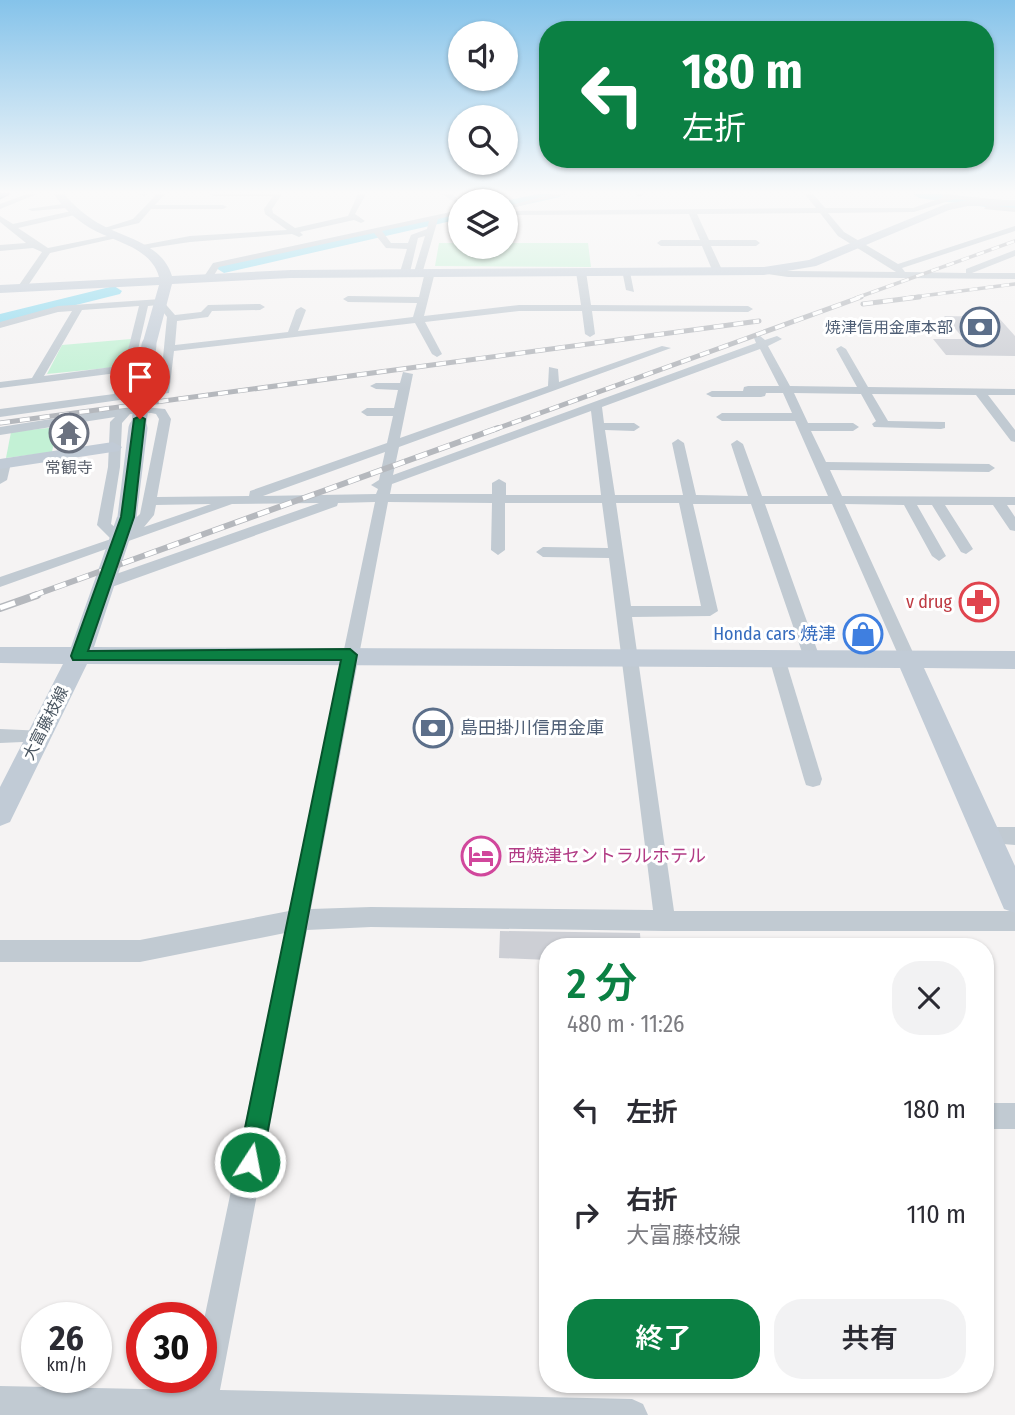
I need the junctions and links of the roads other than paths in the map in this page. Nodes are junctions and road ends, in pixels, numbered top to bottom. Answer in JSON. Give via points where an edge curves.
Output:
{"nodes":[{"id":1,"x":41,"y":260,"type":"edge"},
{"id":2,"x":157,"y":260,"type":"edge"},
{"id":3,"x":242,"y":260,"type":"edge"},
{"id":4,"x":408,"y":260,"type":"edge"},
{"id":5,"x":426,"y":260,"type":"edge"},
{"id":6,"x":712,"y":260,"type":"edge"},
{"id":7,"x":819,"y":260,"type":"edge"},
{"id":8,"x":884,"y":260,"type":"edge"},
{"id":9,"x":928,"y":260,"type":"edge"},
{"id":10,"x":996,"y":260,"type":"edge"},
{"id":11,"x":764,"y":271,"type":"junction"},
{"id":12,"x":900,"y":271,"type":"junction"},
{"id":13,"x":405,"y":272,"type":"junction"},
{"id":14,"x":424,"y":272,"type":"junction"},
{"id":15,"x":581,"y":272,"type":"junction"},
{"id":16,"x":625,"y":272,"type":"junction"},
{"id":17,"x":718,"y":272,"type":"junction"},
{"id":18,"x":960,"y":275,"type":"junction"},
{"id":19,"x":1015,"y":276,"type":"edge"},
{"id":20,"x":208,"y":278,"type":"junction"},
{"id":21,"x":167,"y":280,"type":"junction"},
{"id":22,"x":0,"y":289,"type":"edge"},
{"id":23,"x":631,"y":290,"type":"dead end"},
{"id":24,"x":23,"y":291,"type":"junction"},
{"id":25,"x":348,"y":299,"type":"dead end"},
{"id":26,"x":423,"y":299,"type":"junction"},
{"id":27,"x":161,"y":302,"type":"junction"},
{"id":28,"x":144,"y":304,"type":"junction"},
{"id":29,"x":79,"y":307,"type":"junction"},
{"id":30,"x":260,"y":307,"type":"dead end"},
{"id":31,"x":748,"y":309,"type":"dead end"},
{"id":32,"x":301,"y":310,"type":"dead end"},
{"id":33,"x":587,"y":313,"type":"junction"},
{"id":34,"x":563,"y":317,"type":"dead end"},
{"id":35,"x":172,"y":318,"type":"junction"},
{"id":36,"x":418,"y":319,"type":"junction"},
{"id":37,"x":5,"y":320,"type":"edge"},
{"id":38,"x":292,"y":334,"type":"junction"},
{"id":39,"x":590,"y":334,"type":"dead end"},
{"id":40,"x":252,"y":339,"type":"junction"},
{"id":41,"x":777,"y":339,"type":"dead end"},
{"id":42,"x":761,"y":341,"type":"junction"},
{"id":43,"x":666,"y":348,"type":"dead end"},
{"id":44,"x":168,"y":349,"type":"junction"},
{"id":45,"x":841,"y":349,"type":"dead end"},
{"id":46,"x":248,"y":352,"type":"dead end"},
{"id":47,"x":437,"y":354,"type":"dead end"},
{"id":48,"x":123,"y":369,"type":"junction"},
{"id":49,"x":553,"y":369,"type":"dead end"},
{"id":50,"x":36,"y":380,"type":"junction"},
{"id":51,"x":0,"y":384,"type":"edge"},
{"id":52,"x":376,"y":386,"type":"dead end"},
{"id":53,"x":554,"y":388,"type":"junction"},
{"id":54,"x":748,"y":389,"type":"dead end"},
{"id":55,"x":788,"y":391,"type":"junction"},
{"id":56,"x":865,"y":391,"type":"junction"},
{"id":57,"x":979,"y":391,"type":"junction"},
{"id":58,"x":1015,"y":391,"type":"edge"},
{"id":59,"x":596,"y":393,"type":"junction"},
{"id":60,"x":712,"y":394,"type":"dead end"},
{"id":61,"x":119,"y":397,"type":"junction"},
{"id":62,"x":367,"y":412,"type":"dead end"},
{"id":63,"x":399,"y":412,"type":"junction"},
{"id":64,"x":0,"y":413,"type":"edge"},
{"id":65,"x":124,"y":414,"type":"junction"},
{"id":66,"x":722,"y":417,"type":"dead end"},
{"id":67,"x":802,"y":422,"type":"junction"},
{"id":68,"x":941,"y":425,"type":"dead end"},
{"id":69,"x":599,"y":426,"type":"junction"},
{"id":70,"x":634,"y":427,"type":"dead end"},
{"id":71,"x":853,"y":428,"type":"dead end"},
{"id":72,"x":0,"y":431,"type":"edge"},
{"id":73,"x":1015,"y":438,"type":"edge"},
{"id":74,"x":678,"y":443,"type":"dead end"},
{"id":75,"x":737,"y":444,"type":"dead end"},
{"id":76,"x":392,"y":446,"type":"junction"},
{"id":77,"x":113,"y":447,"type":"junction"},
{"id":78,"x":821,"y":466,"type":"junction"},
{"id":79,"x":989,"y":468,"type":"dead end"},
{"id":80,"x":2,"y":469,"type":"edge"},
{"id":81,"x":387,"y":482,"type":"junction"},
{"id":82,"x":499,"y":484,"type":"dead end"},
{"id":83,"x":242,"y":498,"type":"junction"},
{"id":84,"x":344,"y":498,"type":"junction"},
{"id":85,"x":383,"y":498,"type":"junction"},
{"id":86,"x":499,"y":499,"type":"junction"},
{"id":87,"x":608,"y":499,"type":"junction"},
{"id":88,"x":688,"y":499,"type":"junction"},
{"id":89,"x":758,"y":499,"type":"junction"},
{"id":90,"x":836,"y":500,"type":"junction"},
{"id":91,"x":908,"y":500,"type":"junction"},
{"id":92,"x":150,"y":501,"type":"junction"},
{"id":93,"x":936,"y":501,"type":"junction"},
{"id":94,"x":997,"y":501,"type":"junction"},
{"id":95,"x":1015,"y":501,"type":"edge"},
{"id":96,"x":1015,"y":527,"type":"edge"},
{"id":97,"x":124,"y":528,"type":"junction"},
{"id":98,"x":966,"y":549,"type":"dead end"},
{"id":99,"x":498,"y":550,"type":"dead end"},
{"id":100,"x":543,"y":552,"type":"dead end"},
{"id":101,"x":616,"y":553,"type":"junction"},
{"id":102,"x":939,"y":556,"type":"dead end"},
{"id":103,"x":0,"y":582,"type":"edge"},
{"id":104,"x":104,"y":584,"type":"junction"},
{"id":105,"x":624,"y":612,"type":"junction"},
{"id":106,"x":0,"y":655,"type":"edge"},
{"id":107,"x":350,"y":655,"type":"junction"},
{"id":108,"x":79,"y":656,"type":"junction"},
{"id":109,"x":628,"y":657,"type":"junction"},
{"id":110,"x":777,"y":658,"type":"junction"},
{"id":111,"x":812,"y":658,"type":"junction"},
{"id":112,"x":908,"y":659,"type":"junction"},
{"id":113,"x":1015,"y":660,"type":"edge"},
{"id":114,"x":0,"y":736,"type":"edge"},
{"id":115,"x":39,"y":736,"type":"junction"},
{"id":116,"x":813,"y":779,"type":"dead end"},
{"id":117,"x":0,"y":814,"type":"edge"},
{"id":118,"x":1001,"y":836,"type":"edge"},
{"id":119,"x":1015,"y":899,"type":"edge"},
{"id":120,"x":298,"y":920,"type":"junction"},
{"id":121,"x":665,"y":921,"type":"junction"},
{"id":122,"x":1015,"y":921,"type":"edge"},
{"id":123,"x":0,"y":951,"type":"edge"},
{"id":124,"x":994,"y":1116,"type":"edge"},
{"id":125,"x":1015,"y":1116,"type":"edge"},
{"id":126,"x":0,"y":1401,"type":"edge"},
{"id":127,"x":202,"y":1409,"type":"edge"},
{"id":128,"x":632,"y":1415,"type":"edge"}],
"edges":[{"from":1,"to":24,"type":"street"},
{"from":2,"to":21,"type":"main road"},
{"from":3,"to":20,"type":"street","via":[[216,265]]},
{"from":4,"to":13,"type":"street"},
{"from":5,"to":14,"type":"street"},
{"from":6,"to":17,"type":"street"},
{"from":7,"to":11,"type":"main road"},
{"from":8,"to":12,"type":"street"},
{"from":9,"to":12,"type":"street"},
{"from":10,"to":18,"type":"street"},
{"from":11,"to":12,"type":"street","via":[[790,278]]},
{"from":11,"to":17,"type":"main road"},
{"from":12,"to":18,"type":"street"},
{"from":13,"to":14,"type":"main road"},
{"from":13,"to":20,"type":"main road"},
{"from":14,"to":15,"type":"main road"},
{"from":14,"to":26,"type":"street"},
{"from":15,"to":16,"type":"main road"},
{"from":15,"to":33,"type":"street"},
{"from":16,"to":17,"type":"main road"},
{"from":16,"to":23,"type":"street"},
{"from":18,"to":19,"type":"street"},
{"from":20,"to":21,"type":"main road"},
{"from":21,"to":24,"type":"main road"},
{"from":21,"to":27,"type":"main road","name":"大富藤枝線"},
{"from":22,"to":24,"type":"main road"},
{"from":25,"to":26,"type":"street"},
{"from":26,"to":36,"type":"street"},
{"from":27,"to":28,"type":"street"},
{"from":27,"to":35,"type":"street"},
{"from":27,"to":97,"type":"main road","name":"大富藤枝線","bridge":true,"via":[[149,345]]},
{"from":28,"to":29,"type":"street"},
{"from":28,"to":48,"type":"street","via":[[132,354]]},
{"from":29,"to":37,"type":"street"},
{"from":29,"to":50,"type":"street"},
{"from":30,"to":35,"type":"street","via":[[208,308],[205,315]]},
{"from":31,"to":33,"type":"street"},
{"from":32,"to":38,"type":"street"},
{"from":33,"to":34,"type":"street"},
{"from":33,"to":36,"type":"street","via":[[519,304],[485,316]]},
{"from":33,"to":39,"type":"street"},
{"from":35,"to":44,"type":"street"},
{"from":36,"to":38,"type":"street"},
{"from":36,"to":47,"type":"street"},
{"from":38,"to":40,"type":"street"},
{"from":40,"to":44,"type":"street"},
{"from":40,"to":46,"type":"street"},
{"from":41,"to":42,"type":"street"},
{"from":42,"to":55,"type":"street"},
{"from":42,"to":59,"type":"street"},
{"from":43,"to":59,"type":"street"},
{"from":44,"to":61,"type":"street","via":[[165,391]]},
{"from":45,"to":56,"type":"street"},
{"from":48,"to":50,"type":"street"},
{"from":48,"to":61,"type":"street"},
{"from":49,"to":53,"type":"street"},
{"from":50,"to":51,"type":"street"},
{"from":52,"to":63,"type":"street","via":[[406,381]]},
{"from":53,"to":59,"type":"street"},
{"from":53,"to":76,"type":"street"},
{"from":54,"to":55,"type":"street"},
{"from":55,"to":56,"type":"street"},
{"from":55,"to":60,"type":"street"},
{"from":55,"to":67,"type":"street"},
{"from":56,"to":57,"type":"street"},
{"from":56,"to":68,"type":"street","via":[[881,424]]},
{"from":57,"to":58,"type":"street"},
{"from":57,"to":73,"type":"street"},
{"from":59,"to":69,"type":"street"},
{"from":59,"to":81,"type":"street"},
{"from":61,"to":64,"type":"street"},
{"from":62,"to":63,"type":"street"},
{"from":63,"to":76,"type":"street"},
{"from":65,"to":72,"type":"street"},
{"from":65,"to":77,"type":"street","via":[[116,422]]},
{"from":65,"to":92,"type":"street","via":[[151,409],[164,414]]},
{"from":66,"to":67,"type":"street"},
{"from":67,"to":71,"type":"street"},
{"from":67,"to":78,"type":"street"},
{"from":69,"to":70,"type":"street"},
{"from":69,"to":87,"type":"street"},
{"from":74,"to":88,"type":"street"},
{"from":75,"to":89,"type":"street"},
{"from":76,"to":81,"type":"street"},
{"from":76,"to":83,"type":"street"},
{"from":77,"to":80,"type":"main road"},
{"from":77,"to":97,"type":"street","via":[[104,526]]},
{"from":78,"to":79,"type":"street"},
{"from":78,"to":90,"type":"street"},
{"from":81,"to":84,"type":"street"},
{"from":81,"to":85,"type":"street"},
{"from":82,"to":86,"type":"street"},
{"from":83,"to":84,"type":"street"},
{"from":83,"to":92,"type":"street"},
{"from":83,"to":97,"type":"street"},
{"from":84,"to":85,"type":"street"},
{"from":84,"to":104,"type":"street"},
{"from":85,"to":86,"type":"street"},
{"from":85,"to":107,"type":"street"},
{"from":86,"to":87,"type":"street"},
{"from":86,"to":99,"type":"street"},
{"from":87,"to":88,"type":"street"},
{"from":87,"to":101,"type":"street"},
{"from":88,"to":89,"type":"street"},
{"from":88,"to":105,"type":"street","via":[[710,611]]},
{"from":89,"to":90,"type":"street"},
{"from":89,"to":111,"type":"street"},
{"from":90,"to":91,"type":"street"},
{"from":90,"to":112,"type":"street"},
{"from":91,"to":93,"type":"street"},
{"from":91,"to":102,"type":"street"},
{"from":92,"to":97,"type":"street","via":[[143,521]]},
{"from":93,"to":94,"type":"street"},
{"from":93,"to":98,"type":"street"},
{"from":94,"to":95,"type":"street"},
{"from":94,"to":96,"type":"street"},
{"from":97,"to":103,"type":"street"},
{"from":97,"to":104,"type":"main road","name":"大富藤枝線"},
{"from":100,"to":101,"type":"street"},
{"from":101,"to":105,"type":"street"},
{"from":104,"to":108,"type":"main road","name":"大富藤枝線"},
{"from":105,"to":109,"type":"street"},
{"from":106,"to":108,"type":"main road"},
{"from":107,"to":108,"type":"main road"},
{"from":107,"to":109,"type":"main road"},
{"from":107,"to":120,"type":"street"},
{"from":108,"to":115,"type":"main road","name":"大富藤枝線"},
{"from":109,"to":110,"type":"main road"},
{"from":109,"to":121,"type":"street"},
{"from":110,"to":111,"type":"main road"},
{"from":110,"to":116,"type":"street"},
{"from":111,"to":112,"type":"main road"},
{"from":112,"to":113,"type":"main road"},
{"from":112,"to":118,"type":"main road"},
{"from":114,"to":115,"type":"street"},
{"from":115,"to":117,"type":"main road","name":"大富藤枝線"},
{"from":118,"to":119,"type":"main road"},
{"from":120,"to":121,"type":"street"},
{"from":120,"to":123,"type":"street","via":[[140,951]]},
{"from":120,"to":127,"type":"street"},
{"from":121,"to":122,"type":"street"},
{"from":124,"to":125,"type":"street"},
{"from":126,"to":127,"type":"street"},
{"from":127,"to":128,"type":"street"}]}
